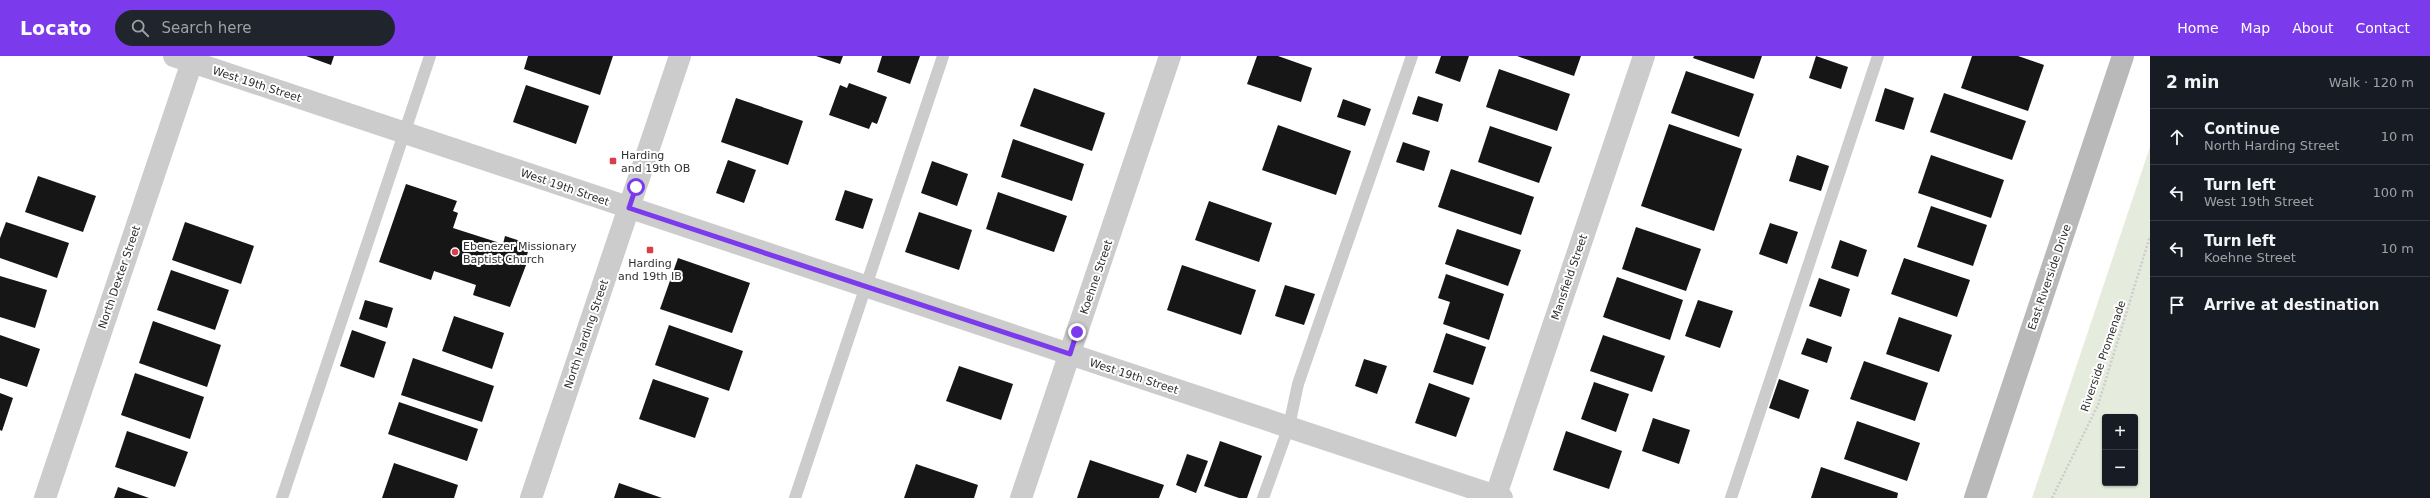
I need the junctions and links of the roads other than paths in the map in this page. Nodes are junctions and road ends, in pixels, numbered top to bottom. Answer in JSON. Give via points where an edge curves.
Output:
{"nodes":[{"id":1,"x":430,"y":56,"type":"edge"},
{"id":2,"x":680,"y":56,"type":"edge"},
{"id":3,"x":943,"y":56,"type":"edge"},
{"id":4,"x":1170,"y":56,"type":"edge"},
{"id":5,"x":1412,"y":56,"type":"edge"},
{"id":6,"x":1644,"y":56,"type":"edge"},
{"id":7,"x":1878,"y":56,"type":"edge"},
{"id":8,"x":2123,"y":56,"type":"edge"},
{"id":9,"x":186,"y":58,"type":"edge"},
{"id":10,"x":404,"y":133,"type":"junction"},
{"id":11,"x":629,"y":208,"type":"junction"},
{"id":12,"x":865,"y":287,"type":"junction"},
{"id":13,"x":1070,"y":354,"type":"junction"},
{"id":14,"x":1288,"y":427,"type":"junction"},
{"id":15,"x":1498,"y":497,"type":"edge"},
{"id":16,"x":45,"y":498,"type":"edge"},
{"id":17,"x":282,"y":498,"type":"edge"},
{"id":18,"x":531,"y":498,"type":"edge"},
{"id":19,"x":795,"y":498,"type":"edge"},
{"id":20,"x":1021,"y":498,"type":"edge"},
{"id":21,"x":1264,"y":498,"type":"edge"},
{"id":22,"x":1731,"y":498,"type":"edge"},
{"id":23,"x":1975,"y":498,"type":"edge"}],
"edges":[{"from":1,"to":10,"type":"lane"},
{"from":2,"to":11,"type":"street","name":"North Harding Street"},
{"from":3,"to":12,"type":"lane"},
{"from":4,"to":13,"type":"street","name":"Koehne Street"},
{"from":5,"to":14,"type":"lane","via":[[1298,384]]},
{"from":6,"to":15,"type":"street","name":"Mansfield Street"},
{"from":7,"to":22,"type":"lane"},
{"from":8,"to":23,"type":"main road","name":"East Riverside Drive"},
{"from":9,"to":10,"type":"street","name":"West 19th Street"},
{"from":9,"to":16,"type":"street","name":"North Dexter Street"},
{"from":10,"to":11,"type":"street","name":"West 19th Street"},
{"from":10,"to":17,"type":"lane"},
{"from":11,"to":12,"type":"street","name":"West 19th Street"},
{"from":11,"to":18,"type":"street","name":"North Harding Street"},
{"from":12,"to":13,"type":"street","name":"West 19th Street"},
{"from":12,"to":19,"type":"lane"},
{"from":13,"to":14,"type":"street","name":"West 19th Street"},
{"from":13,"to":20,"type":"street","name":"Koehne Street"},
{"from":14,"to":15,"type":"street","name":"West 19th Street"},
{"from":14,"to":21,"type":"lane"}]}
